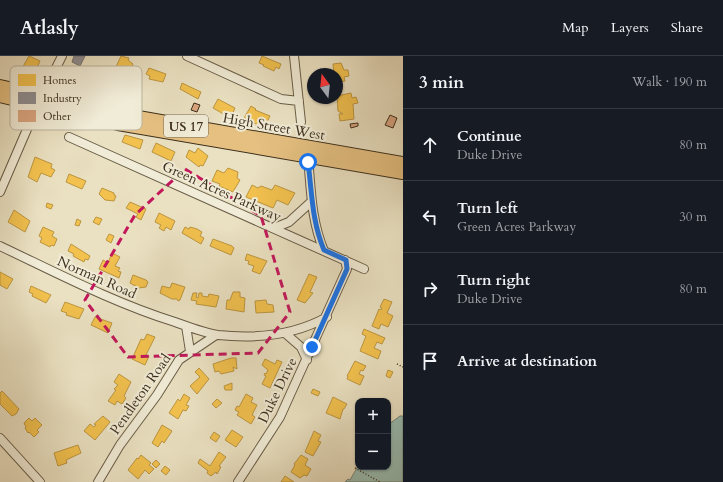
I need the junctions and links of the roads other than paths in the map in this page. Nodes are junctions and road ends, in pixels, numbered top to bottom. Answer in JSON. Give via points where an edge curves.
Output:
{"nodes":[{"id":1,"x":62,"y":56,"type":"edge"},
{"id":2,"x":187,"y":56,"type":"edge"},
{"id":3,"x":294,"y":56,"type":"edge"},
{"id":4,"x":57,"y":66,"type":"edge"},
{"id":5,"x":0,"y":86,"type":"edge"},
{"id":6,"x":10,"y":90,"type":"edge"},
{"id":7,"x":0,"y":96,"type":"edge"},
{"id":8,"x":10,"y":97,"type":"edge"},
{"id":9,"x":299,"y":101,"type":"junction"},
{"id":10,"x":142,"y":118,"type":"edge"},
{"id":11,"x":301,"y":122,"type":"dead end"},
{"id":12,"x":142,"y":128,"type":"edge"},
{"id":13,"x":27,"y":130,"type":"edge"},
{"id":14,"x":69,"y":137,"type":"dead end"},
{"id":15,"x":308,"y":157,"type":"junction"},
{"id":16,"x":403,"y":163,"type":"edge"},
{"id":17,"x":403,"y":172,"type":"edge"},
{"id":18,"x":0,"y":192,"type":"edge"},
{"id":19,"x":311,"y":202,"type":"junction"},
{"id":20,"x":274,"y":228,"type":"junction"},
{"id":21,"x":0,"y":246,"type":"edge"},
{"id":22,"x":324,"y":250,"type":"junction"},
{"id":23,"x":346,"y":260,"type":"junction"},
{"id":24,"x":364,"y":269,"type":"dead end"},
{"id":25,"x":327,"y":317,"type":"junction"},
{"id":26,"x":186,"y":326,"type":"junction"},
{"id":27,"x":286,"y":334,"type":"junction"},
{"id":28,"x":216,"y":335,"type":"junction"},
{"id":29,"x":190,"y":352,"type":"junction"},
{"id":30,"x":307,"y":360,"type":"junction"},
{"id":31,"x":0,"y":438,"type":"edge"},
{"id":32,"x":40,"y":482,"type":"edge"},
{"id":33,"x":98,"y":482,"type":"edge"},
{"id":34,"x":238,"y":482,"type":"edge"}],
"edges":[{"from":1,"to":4,"type":"street"},
{"from":2,"to":9,"type":"street","via":[[281,99]]},
{"from":3,"to":9,"type":"street"},
{"from":5,"to":6,"type":"main road","name":"High Street West","number":"US 17"},
{"from":7,"to":8,"type":"main road","name":"High Street West","number":"US 17"},
{"from":9,"to":11,"type":"street"},
{"from":10,"to":16,"type":"main road","name":"High Street West","number":"US 17"},
{"from":12,"to":15,"type":"main road","name":"High Street West","number":"US 17"},
{"from":13,"to":18,"type":"street"},
{"from":14,"to":20,"type":"street","name":"Green Acres Parkway"},
{"from":15,"to":17,"type":"main road","name":"High Street West","number":"US 17"},
{"from":15,"to":19,"type":"street"},
{"from":19,"to":20,"type":"street","via":[[289,222]]},
{"from":19,"to":22,"type":"street","via":[[316,232]]},
{"from":20,"to":22,"type":"street","name":"Green Acres Parkway"},
{"from":21,"to":26,"type":"street","name":"Norman Road","via":[[129,306]]},
{"from":22,"to":23,"type":"street","name":"Green Acres Parkway"},
{"from":23,"to":24,"type":"street","name":"Green Acres Parkway"},
{"from":23,"to":25,"type":"street","name":"Duke Drive","via":[[347,269]]},
{"from":25,"to":27,"type":"street","name":"Norman Road"},
{"from":25,"to":30,"type":"street","name":"Duke Drive"},
{"from":26,"to":28,"type":"street","name":"Norman Road"},
{"from":26,"to":29,"type":"street"},
{"from":27,"to":28,"type":"street","name":"Norman Road","via":[[256,337]]},
{"from":27,"to":30,"type":"street","via":[[301,347]]},
{"from":28,"to":29,"type":"street","name":"Pendleton Road"},
{"from":29,"to":33,"type":"street","name":"Pendleton Road","via":[[179,360],[120,445]]},
{"from":30,"to":34,"type":"street","name":"Duke Drive","via":[[267,441]]},
{"from":31,"to":32,"type":"street"}]}
